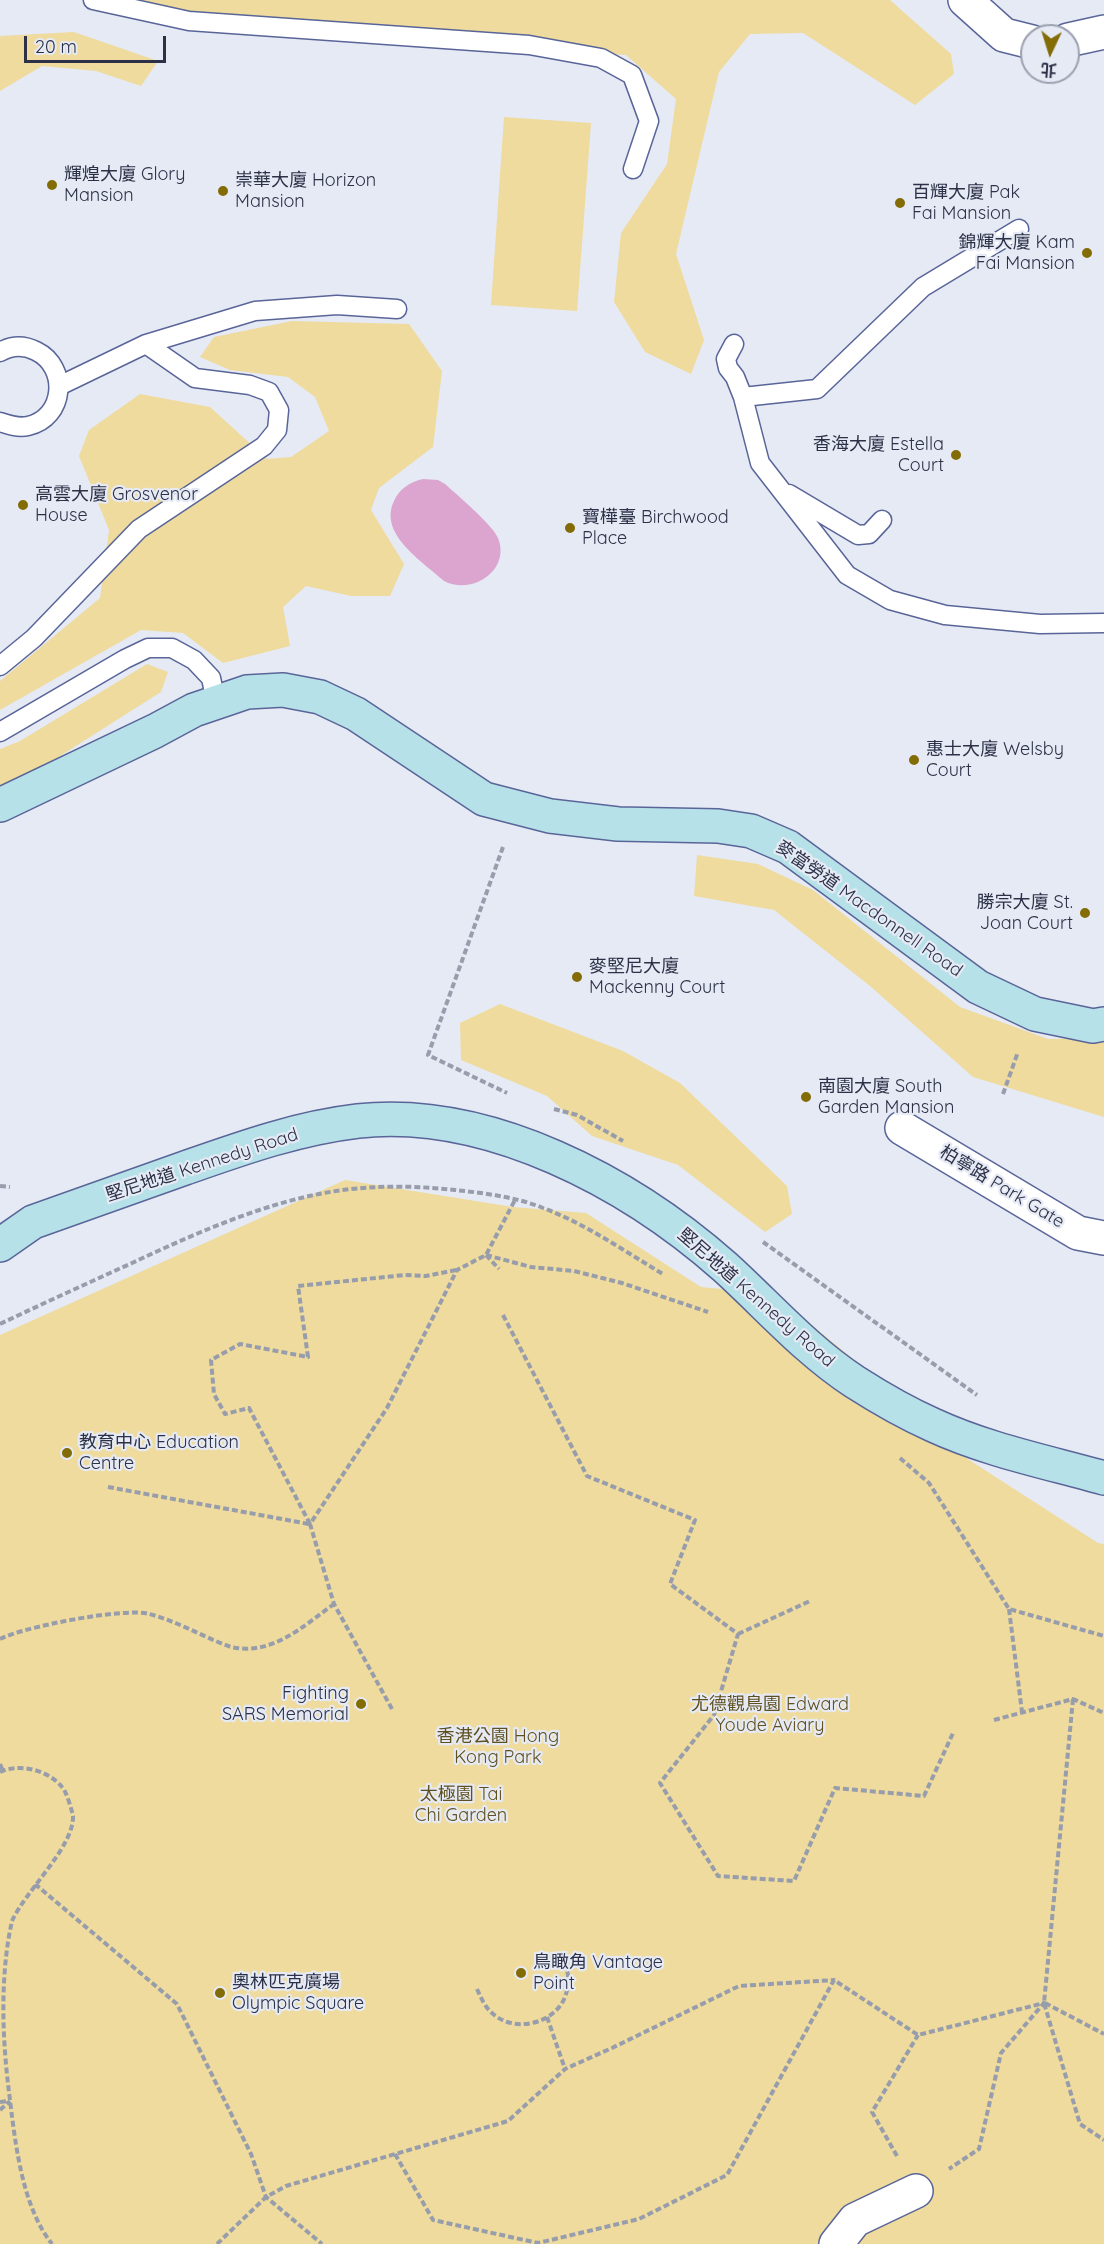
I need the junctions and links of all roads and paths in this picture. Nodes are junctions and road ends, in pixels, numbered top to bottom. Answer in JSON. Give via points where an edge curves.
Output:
{"nodes":[{"id":1,"x":93,"y":0,"type":"edge"},
{"id":2,"x":965,"y":0,"type":"edge"},
{"id":3,"x":1104,"y":32,"type":"edge"},
{"id":4,"x":1080,"y":37,"type":"edge"},
{"id":5,"x":1020,"y":39,"type":"edge"},
{"id":6,"x":633,"y":169,"type":"dead end"},
{"id":7,"x":1019,"y":229,"type":"dead end"},
{"id":8,"x":397,"y":309,"type":"dead end"},
{"id":9,"x":146,"y":344,"type":"junction"},
{"id":10,"x":734,"y":344,"type":"dead end"},
{"id":11,"x":0,"y":352,"type":"edge"},
{"id":12,"x":59,"y":386,"type":"junction"},
{"id":13,"x":743,"y":397,"type":"junction"},
{"id":14,"x":0,"y":422,"type":"edge"},
{"id":15,"x":780,"y":488,"type":"junction"},
{"id":16,"x":882,"y":520,"type":"dead end"},
{"id":17,"x":1104,"y":623,"type":"edge"},
{"id":18,"x":0,"y":666,"type":"edge"},
{"id":19,"x":216,"y":702,"type":"junction"},
{"id":20,"x":0,"y":732,"type":"edge"},
{"id":21,"x":0,"y":805,"type":"edge"},
{"id":22,"x":492,"y":845,"type":"dead end"},
{"id":23,"x":503,"y":847,"type":"junction"},
{"id":24,"x":513,"y":849,"type":"dead end"},
{"id":25,"x":1104,"y":1024,"type":"edge"},
{"id":26,"x":1019,"y":1050,"type":"dead end"},
{"id":27,"x":509,"y":1094,"type":"dead end"},
{"id":28,"x":1003,"y":1094,"type":"dead end"},
{"id":29,"x":902,"y":1128,"type":"dead end"},
{"id":30,"x":515,"y":1200,"type":"junction"},
{"id":31,"x":0,"y":1217,"type":"edge"},
{"id":32,"x":33,"y":1222,"type":"junction"},
{"id":33,"x":1104,"y":1238,"type":"edge"},
{"id":34,"x":0,"y":1245,"type":"edge"},
{"id":35,"x":486,"y":1255,"type":"junction"},
{"id":36,"x":500,"y":1269,"type":"dead end"},
{"id":37,"x":457,"y":1270,"type":"junction"},
{"id":38,"x":668,"y":1276,"type":"dead end"},
{"id":39,"x":503,"y":1315,"type":"dead end"},
{"id":40,"x":716,"y":1317,"type":"dead end"},
{"id":41,"x":0,"y":1324,"type":"edge"},
{"id":42,"x":893,"y":1453,"type":"dead end"},
{"id":43,"x":1104,"y":1478,"type":"edge"},
{"id":44,"x":108,"y":1486,"type":"dead end"},
{"id":45,"x":310,"y":1524,"type":"junction"},
{"id":46,"x":810,"y":1601,"type":"dead end"},
{"id":47,"x":334,"y":1605,"type":"junction"},
{"id":48,"x":1009,"y":1609,"type":"junction"},
{"id":49,"x":738,"y":1634,"type":"junction"},
{"id":50,"x":1104,"y":1636,"type":"edge"},
{"id":51,"x":0,"y":1639,"type":"edge"},
{"id":52,"x":1073,"y":1699,"type":"junction"},
{"id":53,"x":392,"y":1709,"type":"dead end"},
{"id":54,"x":1022,"y":1712,"type":"junction"},
{"id":55,"x":1104,"y":1713,"type":"edge"},
{"id":56,"x":994,"y":1720,"type":"dead end"},
{"id":57,"x":954,"y":1731,"type":"dead end"},
{"id":58,"x":0,"y":1764,"type":"edge"},
{"id":59,"x":2,"y":1771,"type":"edge"},
{"id":60,"x":35,"y":1884,"type":"junction"},
{"id":61,"x":561,"y":1953,"type":"dead end"},
{"id":62,"x":834,"y":1980,"type":"junction"},
{"id":63,"x":477,"y":1989,"type":"dead end"},
{"id":64,"x":1044,"y":2003,"type":"junction"},
{"id":65,"x":547,"y":2017,"type":"junction"},
{"id":66,"x":1104,"y":2034,"type":"edge"},
{"id":67,"x":918,"y":2035,"type":"junction"},
{"id":68,"x":565,"y":2069,"type":"junction"},
{"id":69,"x":10,"y":2101,"type":"junction"},
{"id":70,"x":0,"y":2102,"type":"edge"},
{"id":71,"x":0,"y":2110,"type":"edge"},
{"id":72,"x":1104,"y":2140,"type":"edge"},
{"id":73,"x":395,"y":2154,"type":"junction"},
{"id":74,"x":916,"y":2191,"type":"junction"},
{"id":75,"x":266,"y":2197,"type":"junction"},
{"id":76,"x":52,"y":2244,"type":"edge"},
{"id":77,"x":217,"y":2244,"type":"edge"},
{"id":78,"x":322,"y":2244,"type":"edge"},
{"id":79,"x":836,"y":2244,"type":"edge"}],
"edges":[{"from":1,"to":6,"type":"lane","via":[[189,21],[529,45],[601,58],[632,75],[649,121]]},
{"from":2,"to":5,"type":"street","via":[[1004,35]]},
{"from":3,"to":4,"type":"street"},
{"from":7,"to":13,"type":"lane","via":[[923,287],[817,389]]},
{"from":8,"to":9,"type":"lane","via":[[337,305],[255,311]]},
{"from":9,"to":12,"type":"lane"},
{"from":9,"to":18,"type":"lane","via":[[195,378],[249,385],[269,392],[279,410],[277,430],[264,446],[139,529],[34,638]]},
{"from":10,"to":13,"type":"lane","via":[[726,358]]},
{"from":11,"to":12,"type":"lane","via":[[18,346],[42,353],[57,373]]},
{"from":12,"to":14,"type":"lane","via":[[58,399],[41,421],[27,426]]},
{"from":13,"to":15,"type":"lane","via":[[760,463]]},
{"from":15,"to":16,"type":"lane","via":[[858,535],[869,534]]},
{"from":15,"to":17,"type":"lane","via":[[847,575],[890,600],[945,615],[1040,624]]},
{"from":19,"to":20,"type":"lane","via":[[211,678],[194,660],[172,648],[148,648]]},
{"from":19,"to":21,"type":"street","name":"麥當勞道 Macdonnell Road"},
{"from":19,"to":25,"type":"street","name":"麥當勞道 Macdonnell Road","via":[[247,692],[274,690],[320,697],[356,714],[484,799],[550,816],[751,831],[788,847],[978,987],[1035,1014],[1093,1026]]},
{"from":22,"to":23,"type":"path"},
{"from":23,"to":24,"type":"path"},
{"from":23,"to":27,"type":"path","via":[[428,1055]]},
{"from":26,"to":28,"type":"path"},
{"from":29,"to":33,"type":"street","name":"柏寧路 Park Gate","via":[[1078,1233]]},
{"from":30,"to":35,"type":"path"},
{"from":30,"to":38,"type":"path","via":[[575,1221]]},
{"from":30,"to":41,"type":"path","via":[[478,1192],[399,1186],[321,1193],[279,1203],[183,1239]]},
{"from":31,"to":32,"type":"street"},
{"from":32,"to":34,"type":"street","name":"堅尼地道 Kennedy Road"},
{"from":32,"to":43,"type":"street","name":"堅尼地道 Kennedy Road","via":[[264,1140],[318,1128],[405,1119],[493,1134],[540,1151],[641,1204],[725,1268],[800,1339],[851,1379],[893,1405],[980,1443]]},
{"from":35,"to":36,"type":"path"},
{"from":35,"to":37,"type":"path"},
{"from":35,"to":40,"type":"path","via":[[622,1283]]},
{"from":37,"to":45,"type":"path","via":[[387,1408]]},
{"from":37,"to":45,"type":"path","via":[[298,1286],[308,1357],[240,1344],[211,1360],[214,1394],[225,1414],[249,1408]]},
{"from":39,"to":49,"type":"path","via":[[587,1476],[695,1520],[670,1584]]},
{"from":42,"to":48,"type":"path","via":[[929,1483]]},
{"from":44,"to":45,"type":"path"},
{"from":45,"to":47,"type":"path"},
{"from":46,"to":49,"type":"path"},
{"from":47,"to":51,"type":"path","via":[[282,1641],[255,1649],[231,1647],[163,1618],[129,1612]]},
{"from":47,"to":53,"type":"path"},
{"from":48,"to":50,"type":"path"},
{"from":48,"to":54,"type":"path"},
{"from":49,"to":57,"type":"path","via":[[714,1715],[660,1783],[718,1876],[794,1881],[835,1788],[924,1796]]},
{"from":52,"to":54,"type":"path"},
{"from":52,"to":55,"type":"path"},
{"from":52,"to":64,"type":"path"},
{"from":54,"to":56,"type":"path"},
{"from":58,"to":59,"type":"path"},
{"from":59,"to":60,"type":"path","via":[[23,1768],[44,1773],[64,1788],[73,1815],[65,1845]]},
{"from":60,"to":69,"type":"path","via":[[12,1921],[3,1954],[1,2026]]},
{"from":60,"to":75,"type":"path","via":[[177,2004],[251,2154]]},
{"from":61,"to":65,"type":"path","via":[[567,1966],[566,1995]]},
{"from":62,"to":67,"type":"path"},
{"from":62,"to":68,"type":"path","via":[[739,1986]]},
{"from":62,"to":73,"type":"path","via":[[727,2175],[639,2219],[538,2243],[433,2220]]},
{"from":63,"to":65,"type":"path","via":[[492,2014],[505,2021],[519,2025]]},
{"from":64,"to":66,"type":"path"},
{"from":64,"to":67,"type":"path"},
{"from":64,"to":72,"type":"path","via":[[1080,2124]]},
{"from":64,"to":74,"type":"path","via":[[1001,2054],[979,2149]]},
{"from":65,"to":68,"type":"path"},
{"from":67,"to":74,"type":"path","via":[[872,2112]]},
{"from":68,"to":73,"type":"path","via":[[508,2121]]},
{"from":69,"to":70,"type":"path"},
{"from":69,"to":71,"type":"path"},
{"from":69,"to":76,"type":"path","via":[[23,2175],[35,2216]]},
{"from":73,"to":75,"type":"path","via":[[286,2186]]},
{"from":74,"to":79,"type":"street","via":[[855,2220]]},
{"from":75,"to":77,"type":"path"},
{"from":75,"to":78,"type":"path"}]}
